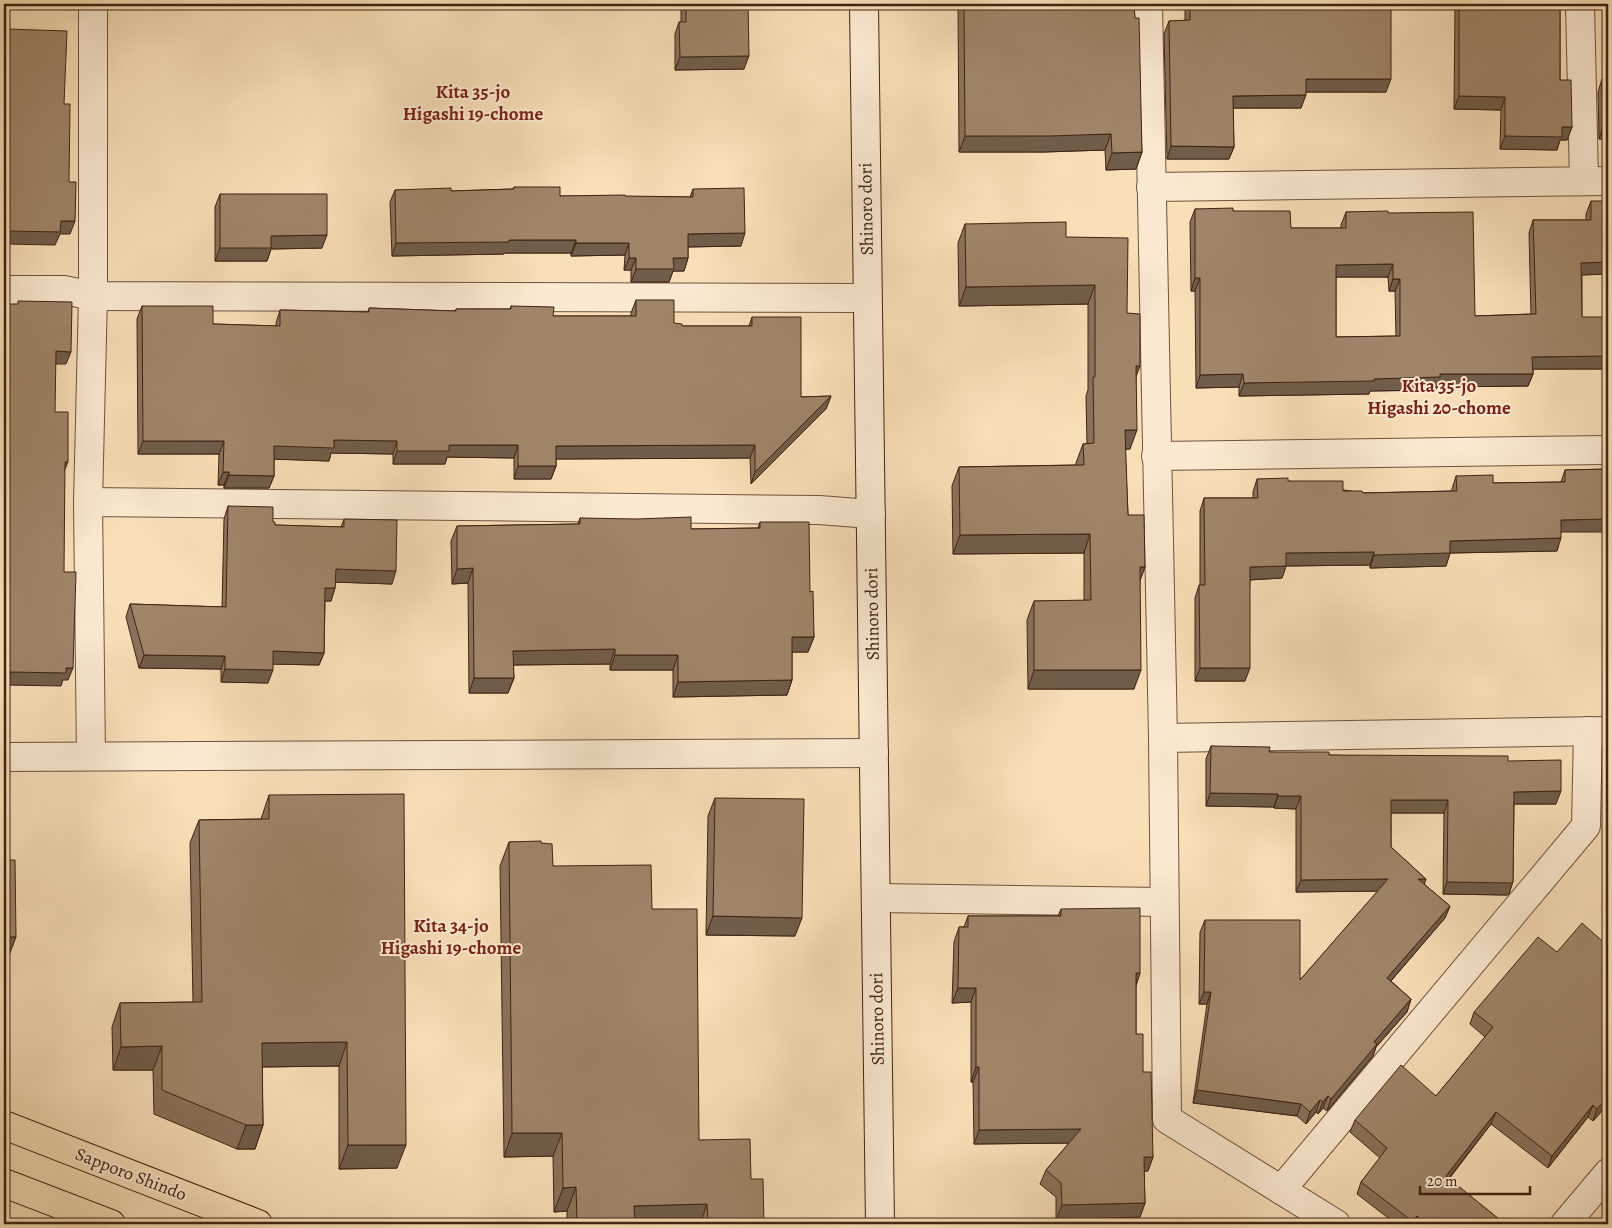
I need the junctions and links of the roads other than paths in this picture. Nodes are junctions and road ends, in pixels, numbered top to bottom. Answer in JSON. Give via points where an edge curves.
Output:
{"nodes":[{"id":1,"x":93,"y":4,"type":"edge"},
{"id":2,"x":864,"y":4,"type":"edge"},
{"id":3,"x":1148,"y":4,"type":"edge"},
{"id":4,"x":1580,"y":4,"type":"edge"},
{"id":5,"x":1596,"y":180,"type":"edge"},
{"id":6,"x":1151,"y":187,"type":"junction"},
{"id":7,"x":4,"y":290,"type":"edge"},
{"id":8,"x":93,"y":296,"type":"junction"},
{"id":9,"x":867,"y":298,"type":"junction"},
{"id":10,"x":1608,"y":450,"type":"edge"},
{"id":11,"x":1156,"y":456,"type":"junction"},
{"id":12,"x":88,"y":502,"type":"junction"},
{"id":13,"x":871,"y":514,"type":"junction"},
{"id":14,"x":1598,"y":731,"type":"edge"},
{"id":15,"x":1162,"y":738,"type":"junction"},
{"id":16,"x":874,"y":753,"type":"junction"},
{"id":17,"x":91,"y":756,"type":"junction"},
{"id":18,"x":4,"y":757,"type":"edge"},
{"id":19,"x":876,"y":898,"type":"junction"},
{"id":20,"x":1163,"y":902,"type":"junction"},
{"id":21,"x":4,"y":1125,"type":"edge"},
{"id":22,"x":1608,"y":1173,"type":"edge"},
{"id":23,"x":4,"y":1183,"type":"edge"},
{"id":24,"x":1281,"y":1190,"type":"junction"},
{"id":25,"x":111,"y":1224,"type":"edge"},
{"id":26,"x":258,"y":1224,"type":"edge"},
{"id":27,"x":880,"y":1224,"type":"edge"},
{"id":28,"x":1336,"y":1224,"type":"edge"},
{"id":29,"x":1565,"y":1224,"type":"edge"}],
"edges":[{"from":1,"to":8,"type":"street"},
{"from":2,"to":9,"type":"street","name":"Shinoro dori"},
{"from":3,"to":6,"type":"street"},
{"from":4,"to":5,"type":"street"},
{"from":5,"to":6,"type":"street"},
{"from":6,"to":11,"type":"street"},
{"from":7,"to":8,"type":"street","via":[[64,290]]},
{"from":8,"to":9,"type":"street"},
{"from":8,"to":12,"type":"street"},
{"from":9,"to":13,"type":"street","name":"Shinoro dori"},
{"from":10,"to":11,"type":"street"},
{"from":11,"to":15,"type":"street"},
{"from":12,"to":13,"type":"street","via":[[819,510]]},
{"from":12,"to":17,"type":"street"},
{"from":13,"to":16,"type":"street","name":"Shinoro dori"},
{"from":14,"to":15,"type":"street"},
{"from":14,"to":24,"type":"street","via":[[1586,826]]},
{"from":15,"to":20,"type":"street"},
{"from":16,"to":17,"type":"street"},
{"from":16,"to":19,"type":"street","name":"Shinoro dori"},
{"from":17,"to":18,"type":"street"},
{"from":19,"to":20,"type":"street"},
{"from":19,"to":27,"type":"street","name":"Shinoro dori"},
{"from":20,"to":24,"type":"street","via":[[1167,1119]]},
{"from":21,"to":26,"type":"highway","name":"Sapporo Shindo"},
{"from":22,"to":29,"type":"street"},
{"from":23,"to":25,"type":"highway"},
{"from":24,"to":28,"type":"street"}]}
